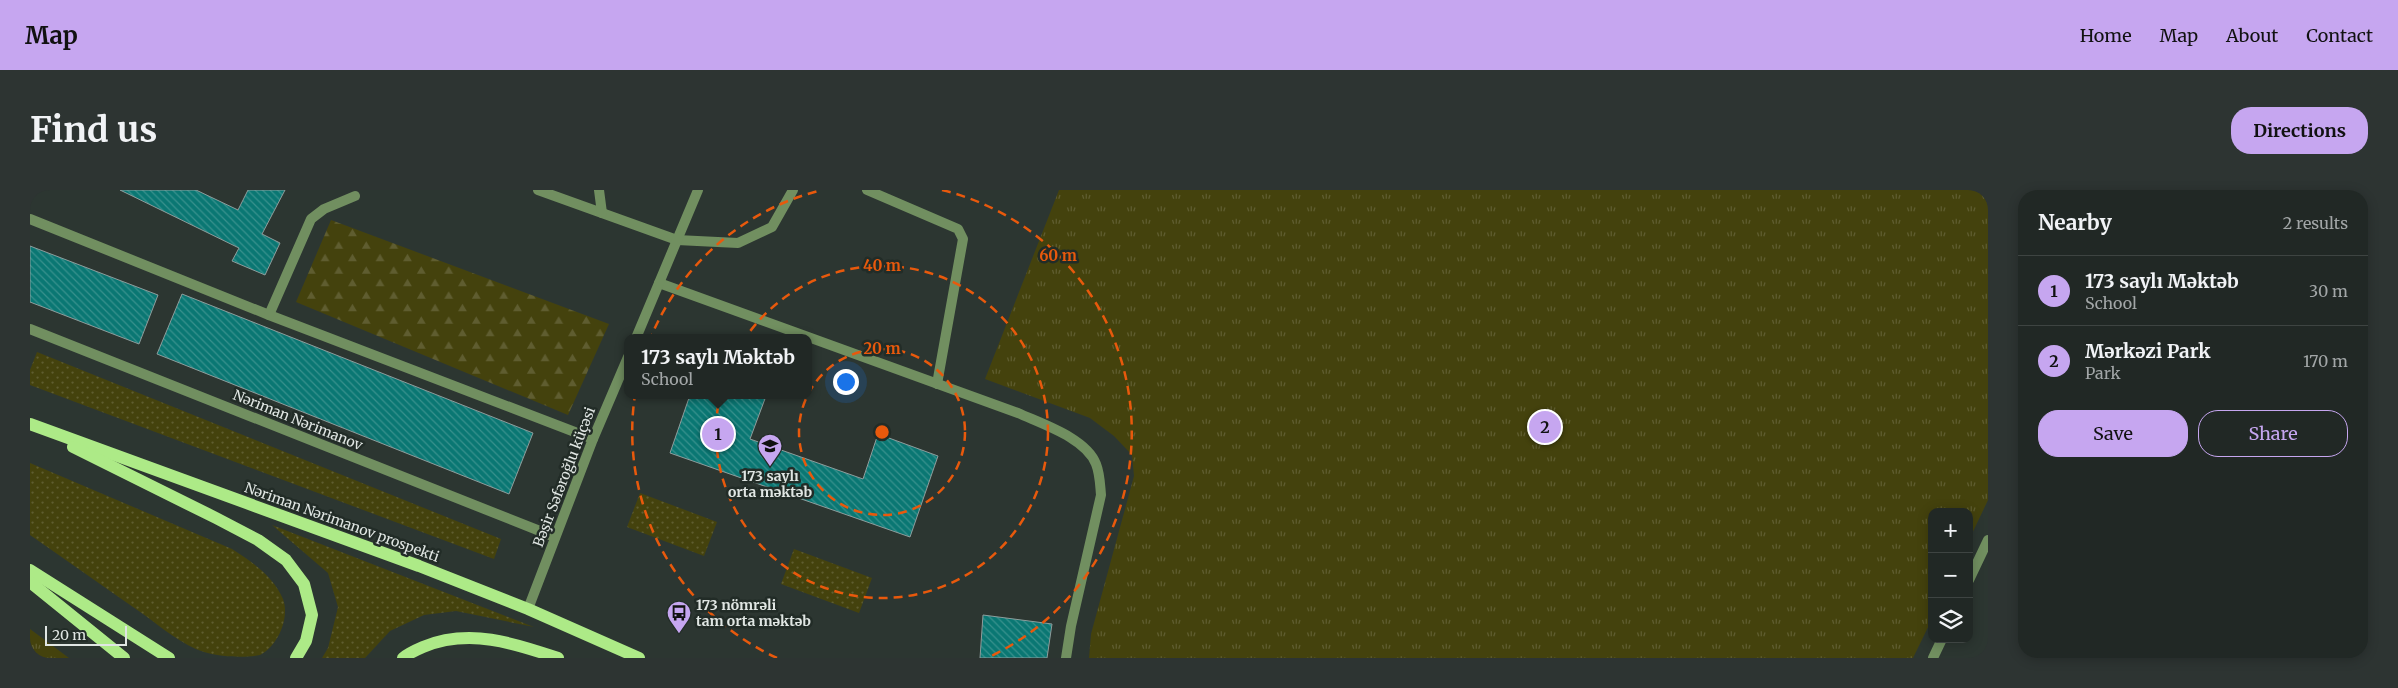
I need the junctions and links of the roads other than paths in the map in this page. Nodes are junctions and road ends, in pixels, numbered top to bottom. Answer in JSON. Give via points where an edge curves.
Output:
{"nodes":[{"id":1,"x":538,"y":190,"type":"edge"},
{"id":2,"x":599,"y":190,"type":"edge"},
{"id":3,"x":698,"y":190,"type":"edge"},
{"id":4,"x":793,"y":190,"type":"edge"},
{"id":5,"x":867,"y":190,"type":"edge"},
{"id":6,"x":355,"y":196,"type":"dead end"},
{"id":7,"x":602,"y":213,"type":"junction"},
{"id":8,"x":30,"y":219,"type":"edge"},
{"id":9,"x":677,"y":240,"type":"junction"},
{"id":10,"x":659,"y":284,"type":"junction"},
{"id":11,"x":268,"y":315,"type":"junction"},
{"id":12,"x":30,"y":329,"type":"edge"},
{"id":13,"x":638,"y":334,"type":"edge"},
{"id":14,"x":798,"y":334,"type":"edge"},
{"id":15,"x":812,"y":339,"type":"edge"},
{"id":16,"x":624,"y":366,"type":"edge"},
{"id":17,"x":937,"y":384,"type":"junction"},
{"id":18,"x":30,"y":425,"type":"edge"},
{"id":19,"x":593,"y":439,"type":"junction"},
{"id":20,"x":555,"y":538,"type":"junction"},
{"id":21,"x":1988,"y":540,"type":"edge"},
{"id":22,"x":30,"y":570,"type":"edge"},
{"id":23,"x":1973,"y":572,"type":"edge"},
{"id":24,"x":30,"y":582,"type":"edge"},
{"id":25,"x":528,"y":609,"type":"junction"},
{"id":26,"x":1940,"y":643,"type":"edge"},
{"id":27,"x":124,"y":658,"type":"edge"},
{"id":28,"x":169,"y":658,"type":"edge"},
{"id":29,"x":296,"y":658,"type":"edge"},
{"id":30,"x":403,"y":658,"type":"edge"},
{"id":31,"x":558,"y":658,"type":"edge"},
{"id":32,"x":639,"y":658,"type":"edge"},
{"id":33,"x":1066,"y":658,"type":"edge"},
{"id":34,"x":1933,"y":658,"type":"edge"}],
"edges":[{"from":1,"to":7,"type":"street"},
{"from":2,"to":7,"type":"street"},
{"from":3,"to":9,"type":"street"},
{"from":4,"to":9,"type":"street","via":[[772,227],[738,243]]},
{"from":5,"to":17,"type":"street","via":[[958,229],[963,239]]},
{"from":6,"to":11,"type":"street","via":[[324,209],[311,219]]},
{"from":7,"to":9,"type":"street"},
{"from":8,"to":11,"type":"street"},
{"from":9,"to":10,"type":"street"},
{"from":10,"to":13,"type":"street"},
{"from":10,"to":14,"type":"street"},
{"from":11,"to":19,"type":"street"},
{"from":12,"to":20,"type":"street","name":"Nəriman Nərimanov"},
{"from":15,"to":17,"type":"street"},
{"from":16,"to":19,"type":"street","name":"Bəşir Səfəroğlu küçəsi"},
{"from":17,"to":33,"type":"street","via":[[1059,432],[1083,445],[1096,462],[1100,495]]},
{"from":18,"to":25,"type":"main road","name":"Nəriman Nərimanov prospekti","via":[[419,566]]},
{"from":18,"to":29,"type":"main road","via":[[225,522],[286,560],[304,584],[312,615],[306,641]]},
{"from":19,"to":20,"type":"street","name":"Bəşir Səfəroğlu küçəsi"},
{"from":20,"to":25,"type":"street","name":"Bəşir Səfəroğlu küçəsi"},
{"from":21,"to":23,"type":"street"},
{"from":22,"to":28,"type":"main road"},
{"from":24,"to":27,"type":"main road"},
{"from":25,"to":32,"type":"main road","name":"Nəriman Nərimanov prospekti"},
{"from":26,"to":34,"type":"street"},
{"from":30,"to":31,"type":"main road","via":[[440,641],[473,637],[515,643]]}]}
